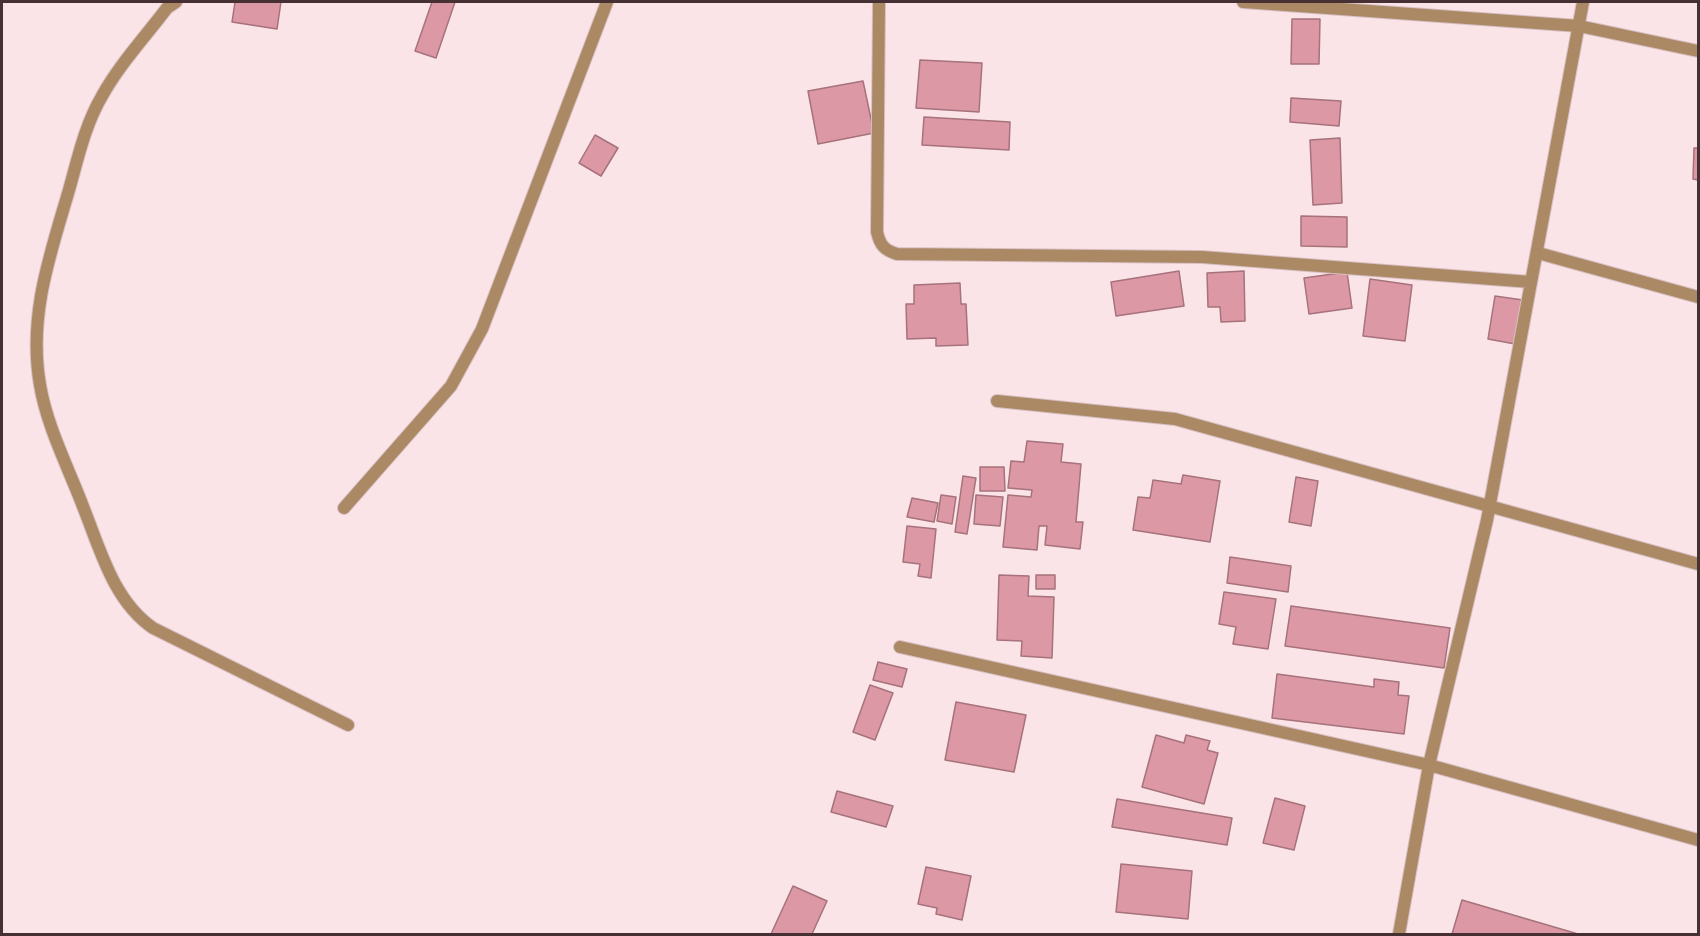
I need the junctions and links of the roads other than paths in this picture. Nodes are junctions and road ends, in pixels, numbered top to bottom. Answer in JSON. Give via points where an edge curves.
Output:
{"nodes":[{"id":1,"x":176,"y":2,"type":"edge"},
{"id":2,"x":608,"y":2,"type":"edge"},
{"id":3,"x":879,"y":2,"type":"edge"},
{"id":4,"x":1243,"y":2,"type":"edge"},
{"id":5,"x":1583,"y":2,"type":"edge"},
{"id":6,"x":1579,"y":26,"type":"junction"},
{"id":7,"x":1698,"y":51,"type":"edge"},
{"id":8,"x":1538,"y":254,"type":"junction"},
{"id":9,"x":1531,"y":282,"type":"junction"},
{"id":10,"x":1698,"y":297,"type":"edge"},
{"id":11,"x":997,"y":401,"type":"dead end"},
{"id":12,"x":1490,"y":504,"type":"junction"},
{"id":13,"x":344,"y":508,"type":"dead end"},
{"id":14,"x":1698,"y":564,"type":"edge"},
{"id":15,"x":900,"y":647,"type":"dead end"},
{"id":16,"x":348,"y":725,"type":"dead end"},
{"id":17,"x":1429,"y":765,"type":"junction"},
{"id":18,"x":1698,"y":840,"type":"edge"},
{"id":19,"x":1399,"y":934,"type":"edge"}],
"edges":[{"from":1,"to":16,"type":"street","via":[[167,8],[102,94],[88,122],[40,291],[36,324],[40,386],[46,412],[120,596],[136,616]]},
{"from":2,"to":13,"type":"street","via":[[482,329],[451,386]]},
{"from":3,"to":9,"type":"street","via":[[877,232],[880,244],[888,251],[1202,256]]},
{"from":4,"to":6,"type":"street"},
{"from":5,"to":6,"type":"street"},
{"from":6,"to":7,"type":"street"},
{"from":6,"to":8,"type":"street"},
{"from":8,"to":9,"type":"street"},
{"from":8,"to":10,"type":"street"},
{"from":9,"to":12,"type":"street"},
{"from":11,"to":12,"type":"street","via":[[1175,419]]},
{"from":12,"to":14,"type":"street"},
{"from":12,"to":17,"type":"street"},
{"from":15,"to":17,"type":"street"},
{"from":17,"to":18,"type":"street"},
{"from":17,"to":19,"type":"street"}]}
